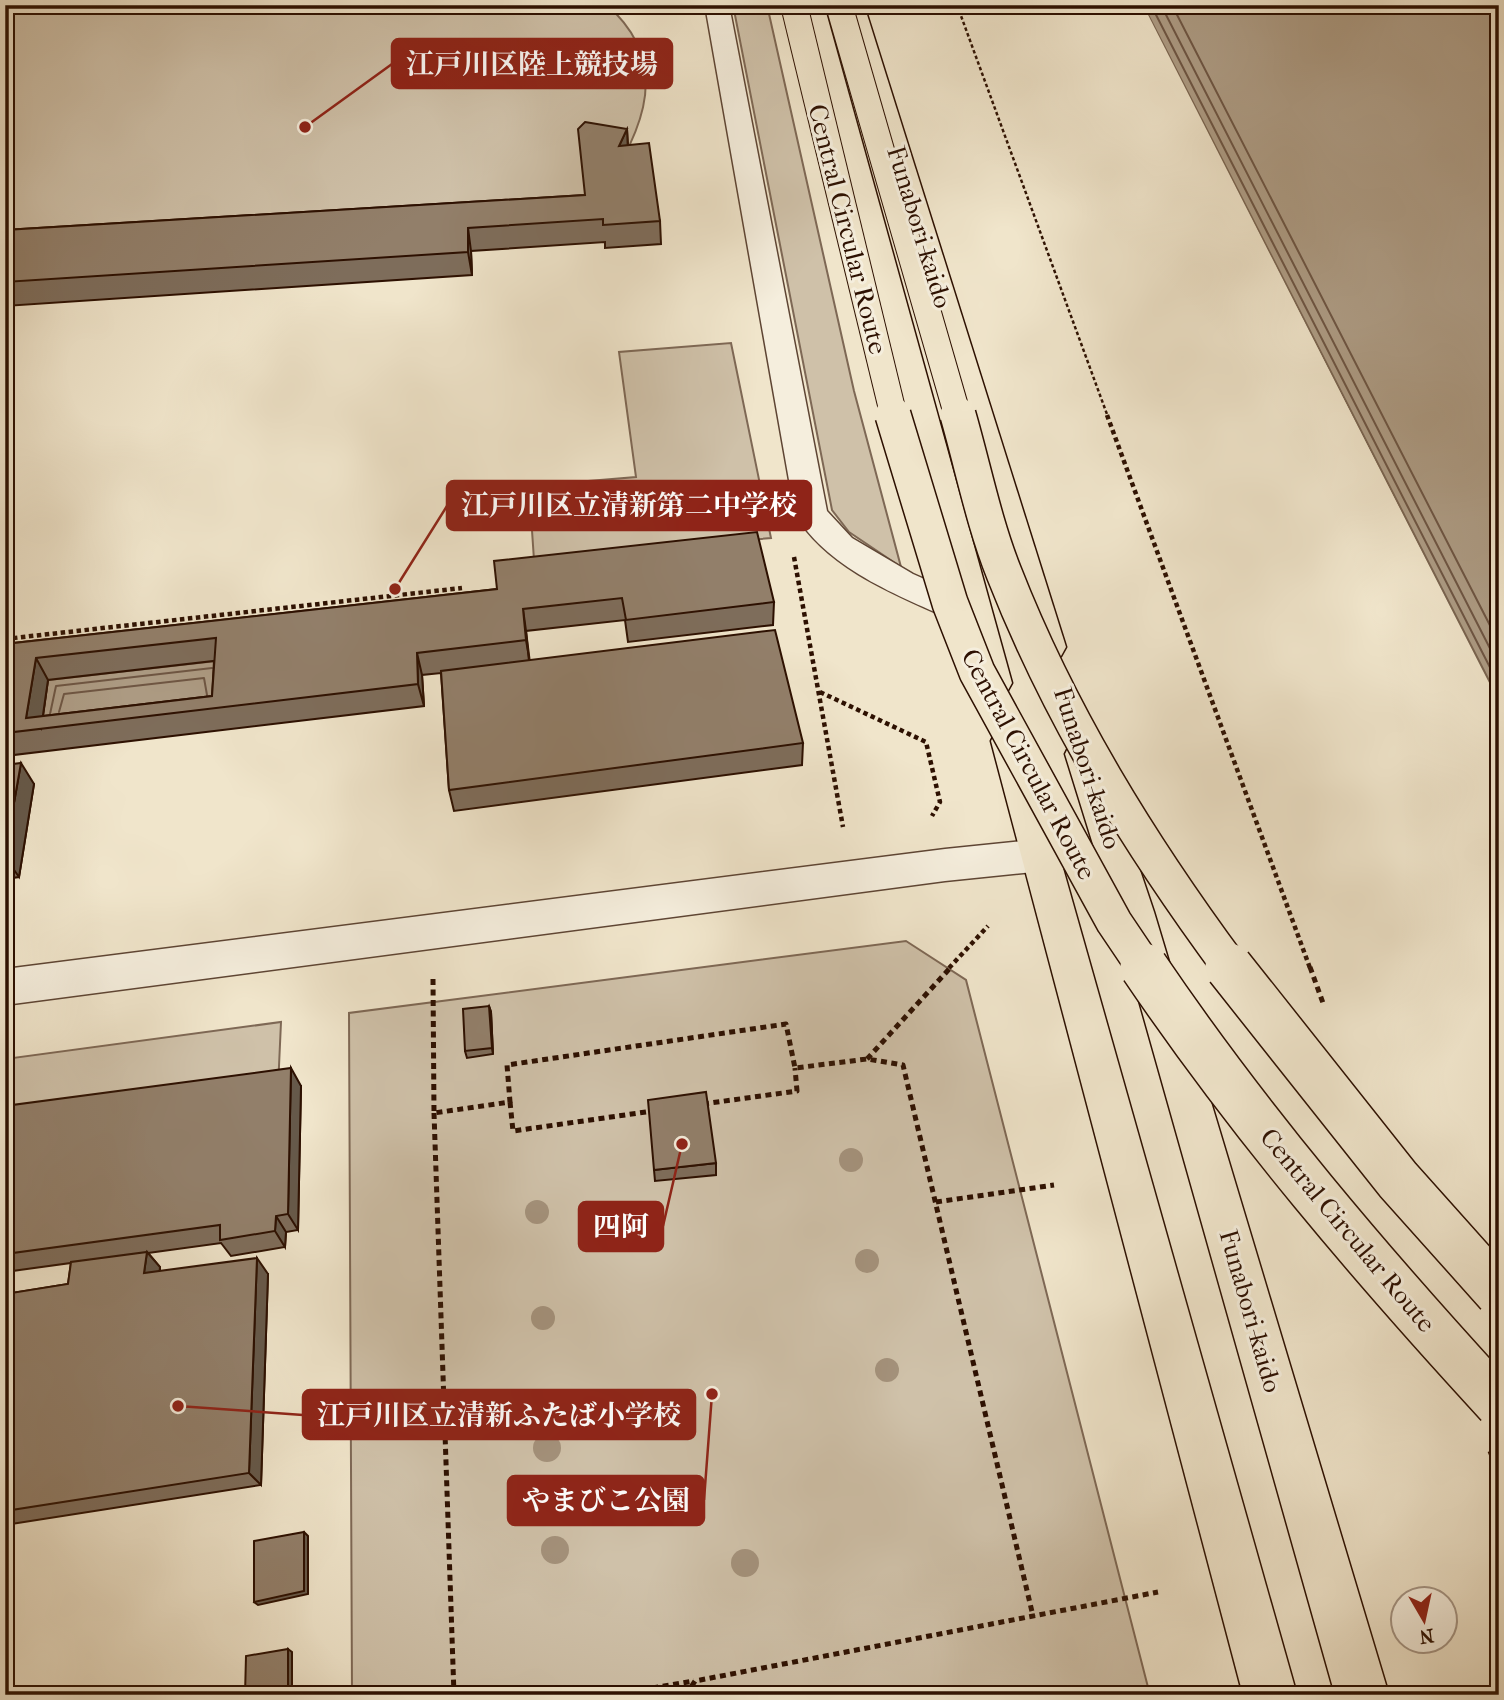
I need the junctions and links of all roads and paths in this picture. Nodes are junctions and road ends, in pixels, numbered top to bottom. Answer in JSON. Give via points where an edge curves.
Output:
{"nodes":[{"id":1,"x":717,"y":5,"type":"edge"},
{"id":2,"x":794,"y":5,"type":"edge"},
{"id":3,"x":812,"y":5,"type":"edge"},
{"id":4,"x":839,"y":5,"type":"edge"},
{"id":5,"x":852,"y":5,"type":"edge"},
{"id":6,"x":957,"y":5,"type":"edge"},
{"id":7,"x":462,"y":588,"type":"dead end"},
{"id":8,"x":976,"y":617,"type":"junction"},
{"id":9,"x":5,"y":639,"type":"edge"},
{"id":10,"x":820,"y":691,"type":"dead end"},
{"id":11,"x":932,"y":816,"type":"dead end"},
{"id":12,"x":1114,"y":848,"type":"junction"},
{"id":13,"x":1039,"y":855,"type":"junction"},
{"id":14,"x":988,"y":926,"type":"dead end"},
{"id":15,"x":433,"y":979,"type":"dead end"},
{"id":16,"x":5,"y":987,"type":"edge"},
{"id":17,"x":1327,"y":1014,"type":"dead end"},
{"id":18,"x":867,"y":1059,"type":"junction"},
{"id":19,"x":794,"y":1068,"type":"junction"},
{"id":20,"x":510,"y":1102,"type":"junction"},
{"id":21,"x":689,"y":1106,"type":"edge"},
{"id":22,"x":662,"y":1110,"type":"edge"},
{"id":23,"x":434,"y":1113,"type":"junction"},
{"id":24,"x":1054,"y":1185,"type":"dead end"},
{"id":25,"x":936,"y":1202,"type":"junction"},
{"id":26,"x":1499,"y":1293,"type":"edge"},
{"id":27,"x":1499,"y":1404,"type":"edge"},
{"id":28,"x":1489,"y":1449,"type":"dead end"},
{"id":29,"x":1499,"y":1474,"type":"edge"},
{"id":30,"x":1158,"y":1592,"type":"dead end"},
{"id":31,"x":1033,"y":1616,"type":"junction"},
{"id":32,"x":695,"y":1681,"type":"junction"},
{"id":33,"x":454,"y":1695,"type":"edge"},
{"id":34,"x":611,"y":1695,"type":"edge"},
{"id":35,"x":686,"y":1695,"type":"edge"},
{"id":36,"x":1270,"y":1695,"type":"edge"},
{"id":37,"x":1362,"y":1695,"type":"edge"}],
"edges":[{"from":1,"to":8,"type":"street","via":[[811,514],[840,546],[901,582]]},
{"from":2,"to":27,"type":"main road","name":"Central Circular Route","bridge":true,"via":[[899,439],[950,603],[977,672],[1114,922],[1202,1053],[1403,1300]]},
{"from":3,"to":8,"type":"main road","name":"Funabori-kaido"},
{"from":4,"to":26,"type":"main road","name":"Central Circular Route","bridge":true,"via":[[1003,571],[1049,677],[1105,784],[1178,897],[1389,1170]]},
{"from":5,"to":12,"type":"main road","name":"Funabori-kaido"},
{"from":6,"to":17,"type":"path"},
{"from":7,"to":9,"type":"path"},
{"from":8,"to":13,"type":"main road","name":"Funabori-kaido"},
{"from":10,"to":11,"type":"path","via":[[926,742],[940,802]]},
{"from":12,"to":13,"type":"street"},
{"from":12,"to":37,"type":"main road","name":"Funabori-kaido"},
{"from":13,"to":16,"type":"street"},
{"from":13,"to":36,"type":"main road","name":"Funabori-kaido"},
{"from":14,"to":18,"type":"path"},
{"from":15,"to":23,"type":"path"},
{"from":18,"to":19,"type":"path"},
{"from":18,"to":25,"type":"path","via":[[903,1065]]},
{"from":19,"to":20,"type":"path","via":[[786,1024],[507,1065]]},
{"from":19,"to":21,"type":"path","via":[[797,1091]]},
{"from":20,"to":22,"type":"path","via":[[513,1131]]},
{"from":20,"to":23,"type":"path"},
{"from":23,"to":33,"type":"path"},
{"from":24,"to":25,"type":"path"},
{"from":25,"to":31,"type":"path"},
{"from":28,"to":29,"type":"path"},
{"from":30,"to":31,"type":"path"},
{"from":31,"to":32,"type":"path"},
{"from":32,"to":34,"type":"path"},
{"from":32,"to":35,"type":"path"}]}
